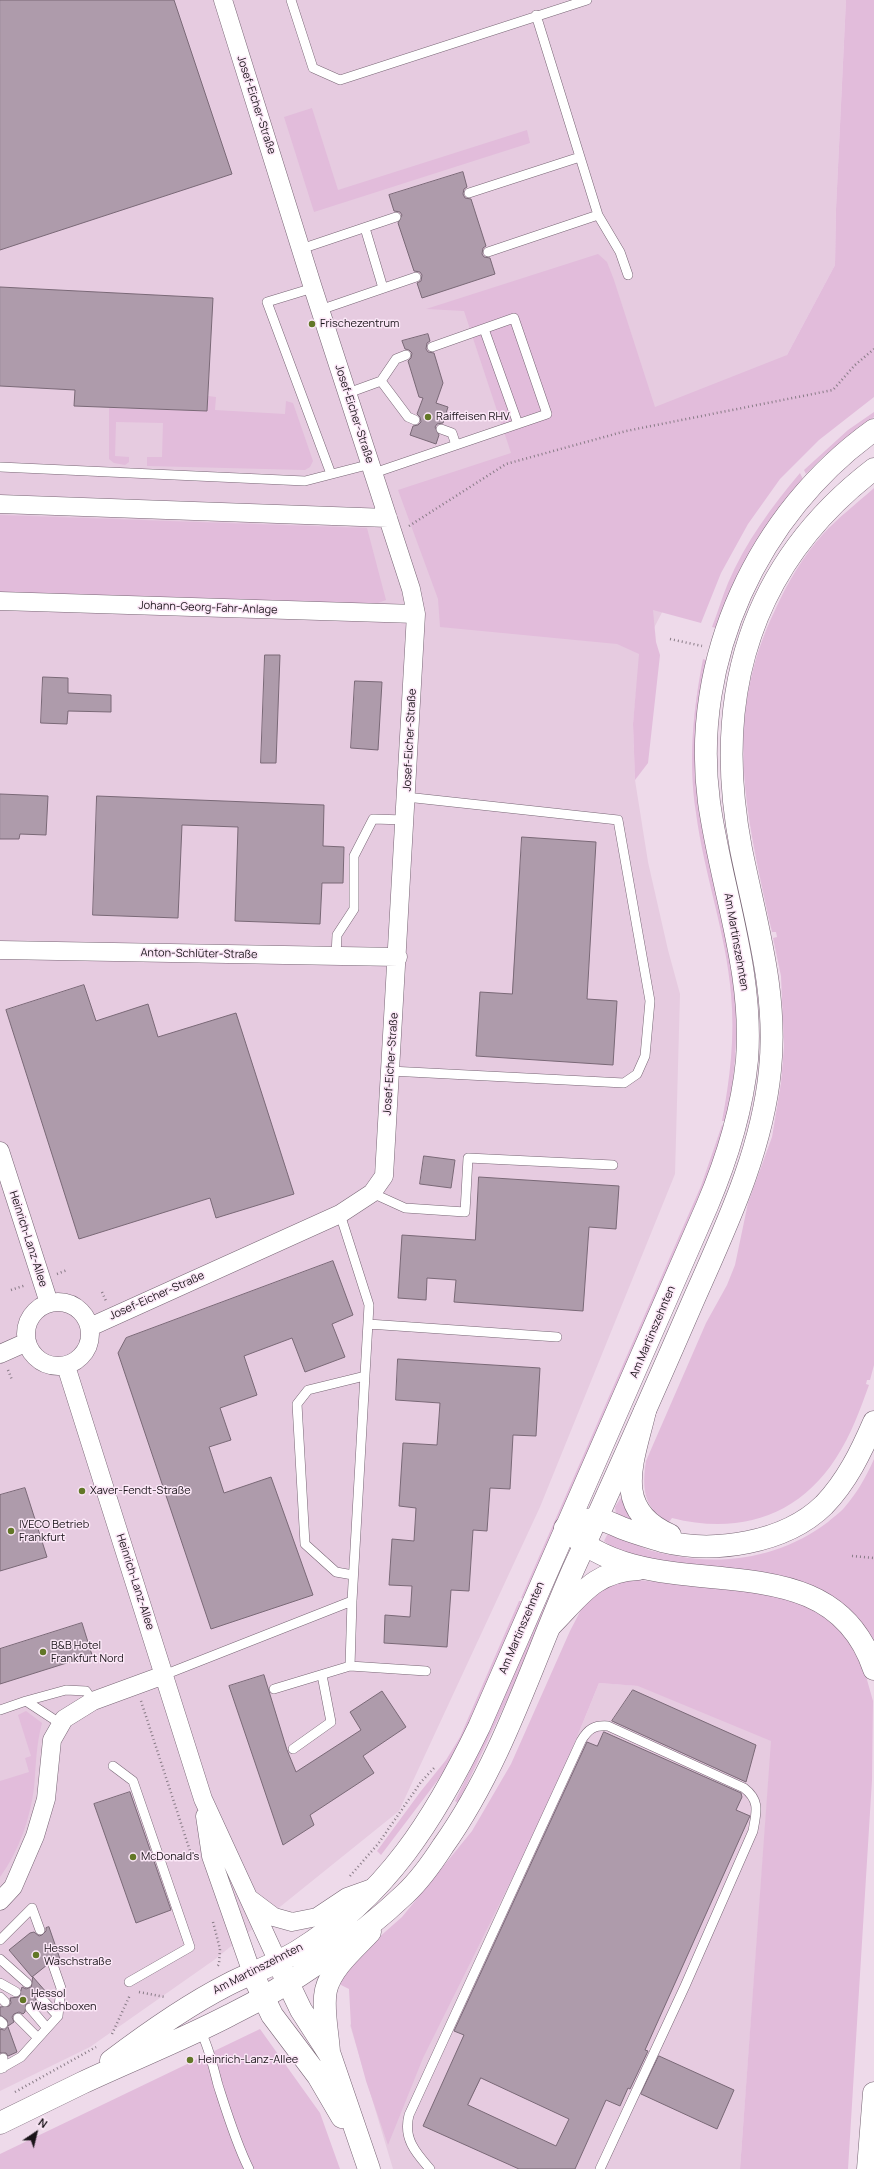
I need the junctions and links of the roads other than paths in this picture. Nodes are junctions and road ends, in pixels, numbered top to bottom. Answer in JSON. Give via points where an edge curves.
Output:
{"nodes":[{"id":1,"x":223,"y":0,"type":"edge"},
{"id":2,"x":291,"y":0,"type":"edge"},
{"id":3,"x":587,"y":0,"type":"edge"},
{"id":4,"x":536,"y":15,"type":"junction"},
{"id":5,"x":580,"y":157,"type":"junction"},
{"id":6,"x":469,"y":193,"type":"dead end"},
{"id":7,"x":598,"y":214,"type":"junction"},
{"id":8,"x":396,"y":217,"type":"dead end"},
{"id":9,"x":365,"y":228,"type":"junction"},
{"id":10,"x":301,"y":248,"type":"junction"},
{"id":11,"x":488,"y":252,"type":"dead end"},
{"id":12,"x":628,"y":275,"type":"dead end"},
{"id":13,"x":416,"y":277,"type":"dead end"},
{"id":14,"x":313,"y":288,"type":"junction"},
{"id":15,"x":383,"y":288,"type":"junction"},
{"id":16,"x":320,"y":310,"type":"junction"},
{"id":17,"x":484,"y":328,"type":"junction"},
{"id":18,"x":432,"y":346,"type":"dead end"},
{"id":19,"x":406,"y":355,"type":"dead end"},
{"id":20,"x":380,"y":381,"type":"junction"},
{"id":21,"x":348,"y":393,"type":"junction"},
{"id":22,"x":415,"y":420,"type":"dead end"},
{"id":23,"x":518,"y":424,"type":"junction"},
{"id":24,"x":441,"y":429,"type":"dead end"},
{"id":25,"x":874,"y":430,"type":"edge"},
{"id":26,"x":456,"y":445,"type":"junction"},
{"id":27,"x":0,"y":467,"type":"edge"},
{"id":28,"x":372,"y":469,"type":"junction"},
{"id":29,"x":874,"y":469,"type":"edge"},
{"id":30,"x":331,"y":474,"type":"junction"},
{"id":31,"x":0,"y":504,"type":"edge"},
{"id":32,"x":388,"y":518,"type":"junction"},
{"id":33,"x":0,"y":601,"type":"edge"},
{"id":34,"x":416,"y":614,"type":"junction"},
{"id":35,"x":406,"y":797,"type":"junction"},
{"id":36,"x":405,"y":820,"type":"junction"},
{"id":37,"x":0,"y":950,"type":"edge"},
{"id":38,"x":336,"y":956,"type":"junction"},
{"id":39,"x":398,"y":958,"type":"junction"},
{"id":40,"x":390,"y":1071,"type":"junction"},
{"id":41,"x":0,"y":1151,"type":"edge"},
{"id":42,"x":612,"y":1165,"type":"dead end"},
{"id":43,"x":372,"y":1193,"type":"junction"},
{"id":44,"x":340,"y":1214,"type":"junction"},
{"id":45,"x":49,"y":1303,"type":"junction"},
{"id":46,"x":368,"y":1324,"type":"junction"},
{"id":47,"x":90,"y":1327,"type":"junction"},
{"id":48,"x":557,"y":1337,"type":"dead end"},
{"id":49,"x":26,"y":1342,"type":"junction"},
{"id":50,"x":0,"y":1354,"type":"edge"},
{"id":51,"x":66,"y":1366,"type":"junction"},
{"id":52,"x":365,"y":1376,"type":"junction"},
{"id":53,"x":645,"y":1411,"type":"junction"},
{"id":54,"x":874,"y":1422,"type":"edge"},
{"id":55,"x":597,"y":1518,"type":"junction"},
{"id":56,"x":565,"y":1528,"type":"junction"},
{"id":57,"x":585,"y":1546,"type":"junction"},
{"id":58,"x":695,"y":1546,"type":"junction"},
{"id":59,"x":643,"y":1568,"type":"junction"},
{"id":60,"x":353,"y":1575,"type":"junction"},
{"id":61,"x":352,"y":1601,"type":"junction"},
{"id":62,"x":551,"y":1625,"type":"junction"},
{"id":63,"x":350,"y":1666,"type":"junction"},
{"id":64,"x":874,"y":1669,"type":"edge"},
{"id":65,"x":426,"y":1671,"type":"dead end"},
{"id":66,"x":164,"y":1675,"type":"junction"},
{"id":67,"x":322,"y":1675,"type":"junction"},
{"id":68,"x":274,"y":1689,"type":"dead end"},
{"id":69,"x":26,"y":1701,"type":"junction"},
{"id":70,"x":93,"y":1701,"type":"junction"},
{"id":71,"x":0,"y":1710,"type":"edge"},
{"id":72,"x":61,"y":1724,"type":"junction"},
{"id":73,"x":293,"y":1749,"type":"dead end"},
{"id":74,"x":113,"y":1766,"type":"dead end"},
{"id":75,"x":203,"y":1799,"type":"junction"},
{"id":76,"x":377,"y":1886,"type":"junction"},
{"id":77,"x":246,"y":1896,"type":"junction"},
{"id":78,"x":402,"y":1897,"type":"junction"},
{"id":79,"x":0,"y":1901,"type":"edge"},
{"id":80,"x":40,"y":1930,"type":"dead end"},
{"id":81,"x":0,"y":1940,"type":"edge"},
{"id":82,"x":0,"y":1959,"type":"edge"},
{"id":83,"x":52,"y":1962,"type":"dead end"},
{"id":84,"x":278,"y":1962,"type":"junction"},
{"id":85,"x":252,"y":1973,"type":"junction"},
{"id":86,"x":129,"y":1982,"type":"dead end"},
{"id":87,"x":0,"y":1983,"type":"edge"},
{"id":88,"x":28,"y":1983,"type":"dead end"},
{"id":89,"x":287,"y":1983,"type":"junction"},
{"id":90,"x":16,"y":1992,"type":"dead end"},
{"id":91,"x":41,"y":1998,"type":"dead end"},
{"id":92,"x":263,"y":1998,"type":"junction"},
{"id":93,"x":30,"y":2008,"type":"dead end"},
{"id":94,"x":58,"y":2016,"type":"junction"},
{"id":95,"x":18,"y":2018,"type":"dead end"},
{"id":96,"x":47,"y":2028,"type":"junction"},
{"id":97,"x":200,"y":2030,"type":"junction"},
{"id":98,"x":38,"y":2038,"type":"junction"},
{"id":99,"x":330,"y":2055,"type":"junction"},
{"id":100,"x":3,"y":2058,"type":"dead end"},
{"id":101,"x":1,"y":2068,"type":"edge"},
{"id":102,"x":83,"y":2082,"type":"junction"},
{"id":103,"x":874,"y":2093,"type":"edge"},
{"id":104,"x":0,"y":2124,"type":"edge"},
{"id":105,"x":361,"y":2148,"type":"junction"},
{"id":106,"x":249,"y":2169,"type":"edge"},
{"id":107,"x":369,"y":2169,"type":"edge"},
{"id":108,"x":430,"y":2169,"type":"edge"},
{"id":109,"x":600,"y":2169,"type":"edge"},
{"id":110,"x":868,"y":2169,"type":"edge"}],
"edges":[{"from":1,"to":10,"type":"street","name":"Josef-Eicher-Straße"},
{"from":2,"to":4,"type":"lane","via":[[313,68],[340,80]]},
{"from":3,"to":4,"type":"lane"},
{"from":4,"to":5,"type":"lane"},
{"from":5,"to":6,"type":"lane"},
{"from":5,"to":7,"type":"lane"},
{"from":7,"to":11,"type":"lane"},
{"from":7,"to":12,"type":"lane","via":[[620,252]]},
{"from":8,"to":9,"type":"lane"},
{"from":9,"to":10,"type":"lane"},
{"from":9,"to":15,"type":"lane"},
{"from":10,"to":14,"type":"street","name":"Josef-Eicher-Straße"},
{"from":13,"to":15,"type":"lane"},
{"from":14,"to":16,"type":"street","name":"Josef-Eicher-Straße"},
{"from":14,"to":30,"type":"lane","via":[[268,302]]},
{"from":15,"to":16,"type":"lane"},
{"from":16,"to":21,"type":"street","name":"Josef-Eicher-Straße"},
{"from":17,"to":18,"type":"lane"},
{"from":17,"to":23,"type":"lane"},
{"from":17,"to":23,"type":"lane","via":[[514,318],[547,414]]},
{"from":19,"to":20,"type":"lane","via":[[396,359]]},
{"from":20,"to":21,"type":"lane"},
{"from":20,"to":22,"type":"lane","via":[[408,417]]},
{"from":21,"to":28,"type":"street","name":"Josef-Eicher-Straße"},
{"from":23,"to":26,"type":"lane"},
{"from":24,"to":26,"type":"lane","via":[[452,433]]},
{"from":25,"to":56,"type":"main road","name":"Am Martinszehnten","via":[[834,462],[797,501],[775,530],[757,559],[742,591],[720,653],[708,715],[706,754],[709,800],[739,944],[746,995],[747,1059],[742,1100],[725,1163],[708,1206],[589,1479]]},
{"from":26,"to":28,"type":"lane"},
{"from":27,"to":30,"type":"lane","via":[[305,482]]},
{"from":28,"to":30,"type":"lane"},
{"from":28,"to":32,"type":"street","name":"Josef-Eicher-Straße"},
{"from":29,"to":53,"type":"main road","name":"Am Martinszehnten","via":[[834,502],[787,559],[760,610],[740,670],[733,710],[731,779],[742,851],[759,926],[771,999],[770,1068],[757,1141],[746,1175]]},
{"from":31,"to":32,"type":"street"},
{"from":32,"to":34,"type":"street","name":"Josef-Eicher-Straße","via":[[411,589]]},
{"from":33,"to":34,"type":"street","name":"Johann-Georg-Fahr-Anlage"},
{"from":34,"to":35,"type":"street","name":"Josef-Eicher-Straße"},
{"from":35,"to":36,"type":"street","name":"Josef-Eicher-Straße"},
{"from":35,"to":40,"type":"lane","via":[[618,820],[650,1001],[645,1056],[637,1074],[624,1083]]},
{"from":36,"to":38,"type":"lane","via":[[373,819],[354,856],[354,909],[337,935]]},
{"from":36,"to":39,"type":"street","name":"Josef-Eicher-Straße"},
{"from":37,"to":38,"type":"street","name":"Anton-Schlüter-Straße"},
{"from":38,"to":39,"type":"street","name":"Anton-Schlüter-Straße"},
{"from":39,"to":40,"type":"street","name":"Josef-Eicher-Straße"},
{"from":40,"to":43,"type":"street","name":"Josef-Eicher-Straße","via":[[384,1176]]},
{"from":41,"to":45,"type":"street","name":"Heinrich-Lanz-Allee"},
{"from":42,"to":43,"type":"lane","via":[[468,1158],[465,1212],[405,1208]]},
{"from":43,"to":44,"type":"street","name":"Josef-Eicher-Straße"},
{"from":44,"to":46,"type":"lane","via":[[369,1305]]},
{"from":44,"to":47,"type":"street","name":"Josef-Eicher-Straße"},
{"from":45,"to":47,"type":"street","via":[[72,1305],[84,1315]]},
{"from":45,"to":49,"type":"street","via":[[31,1316],[26,1330]]},
{"from":46,"to":48,"type":"lane"},
{"from":46,"to":52,"type":"lane"},
{"from":47,"to":51,"type":"street","via":[[90,1340],[86,1352]]},
{"from":49,"to":50,"type":"street"},
{"from":49,"to":51,"type":"street","via":[[39,1361],[52,1366]]},
{"from":51,"to":66,"type":"street","name":"Heinrich-Lanz-Allee"},
{"from":52,"to":60,"type":"lane"},
{"from":52,"to":60,"type":"lane","via":[[308,1390],[297,1404],[305,1544],[336,1572]]},
{"from":53,"to":55,"type":"main road","name":"Am Martinszehnten"},
{"from":53,"to":58,"type":"main road","via":[[630,1478],[633,1501],[646,1520],[656,1528]]},
{"from":54,"to":58,"type":"main road","via":[[852,1468],[824,1505],[811,1516],[789,1528],[752,1542]]},
{"from":55,"to":56,"type":"main road"},
{"from":55,"to":57,"type":"main road","name":"Am Martinszehnten"},
{"from":55,"to":58,"type":"main road","via":[[664,1541]]},
{"from":56,"to":57,"type":"main road"},
{"from":56,"to":76,"type":"main road","name":"Am Martinszehnten","via":[[454,1778],[413,1844]]},
{"from":57,"to":59,"type":"main road"},
{"from":57,"to":62,"type":"main road","name":"Am Martinszehnten"},
{"from":59,"to":62,"type":"main road","via":[[625,1569],[600,1578]]},
{"from":59,"to":64,"type":"main road","via":[[676,1575],[764,1582],[794,1589],[831,1607],[845,1619],[858,1635]]},
{"from":60,"to":61,"type":"lane"},
{"from":61,"to":63,"type":"lane"},
{"from":61,"to":66,"type":"lane"},
{"from":62,"to":78,"type":"main road","name":"Am Martinszehnten","via":[[478,1792],[429,1867]]},
{"from":63,"to":65,"type":"lane"},
{"from":63,"to":67,"type":"lane"},
{"from":66,"to":70,"type":"street"},
{"from":66,"to":75,"type":"street","name":"Heinrich-Lanz-Allee"},
{"from":67,"to":68,"type":"lane"},
{"from":67,"to":73,"type":"lane","via":[[331,1722]]},
{"from":69,"to":70,"type":"lane","via":[[66,1690],[86,1691]]},
{"from":69,"to":71,"type":"lane"},
{"from":69,"to":72,"type":"lane"},
{"from":70,"to":72,"type":"street","via":[[64,1719]]},
{"from":72,"to":79,"type":"street","via":[[52,1740],[46,1799],[35,1836],[13,1887]]},
{"from":74,"to":86,"type":"lane","via":[[133,1781],[190,1947]]},
{"from":75,"to":77,"type":"street","name":"Heinrich-Lanz-Allee"},
{"from":75,"to":85,"type":"street","name":"Heinrich-Lanz-Allee","via":[[211,1856]]},
{"from":76,"to":77,"type":"street","name":"Heinrich-Lanz-Allee","via":[[347,1897],[317,1917],[292,1922],[274,1917]]},
{"from":76,"to":84,"type":"main road","name":"Am Martinszehnten","via":[[329,1928]]},
{"from":77,"to":84,"type":"street","name":"Heinrich-Lanz-Allee"},
{"from":78,"to":89,"type":"main road","name":"Am Martinszehnten","via":[[349,1940]]},
{"from":78,"to":99,"type":"main road","via":[[349,1955],[329,1984],[325,2001]]},
{"from":80,"to":81,"type":"lane","via":[[32,1908]]},
{"from":82,"to":88,"type":"lane"},
{"from":83,"to":94,"type":"lane","via":[[61,1988]]},
{"from":84,"to":85,"type":"main road","name":"Am Martinszehnten"},
{"from":84,"to":89,"type":"main road"},
{"from":85,"to":92,"type":"main road"},
{"from":85,"to":102,"type":"main road","name":"Am Martinszehnten","via":[[227,1984],[194,2004],[142,2038]]},
{"from":87,"to":90,"type":"lane"},
{"from":89,"to":92,"type":"main road","name":"Am Martinszehnten"},
{"from":89,"to":99,"type":"main road"},
{"from":91,"to":94,"type":"lane"},
{"from":92,"to":97,"type":"main road","name":"Am Martinszehnten"},
{"from":92,"to":105,"type":"main road","via":[[272,2015],[318,2076]]},
{"from":93,"to":96,"type":"lane"},
{"from":94,"to":96,"type":"lane"},
{"from":95,"to":98,"type":"lane"},
{"from":96,"to":98,"type":"lane"},
{"from":97,"to":102,"type":"main road","name":"Am Martinszehnten"},
{"from":97,"to":106,"type":"lane"},
{"from":98,"to":101,"type":"lane","via":[[21,2057]]},
{"from":99,"to":105,"type":"main road"},
{"from":100,"to":101,"type":"lane"},
{"from":102,"to":104,"type":"main road","name":"Am Martinszehnten"},
{"from":103,"to":110,"type":"main road"},
{"from":105,"to":107,"type":"main road"},
{"from":108,"to":109,"type":"lane","via":[[410,2142],[407,2132],[409,2115],[581,1741],[587,1731],[600,1725],[608,1726],[744,1788],[754,1797],[756,1806],[753,1831]]}]}
